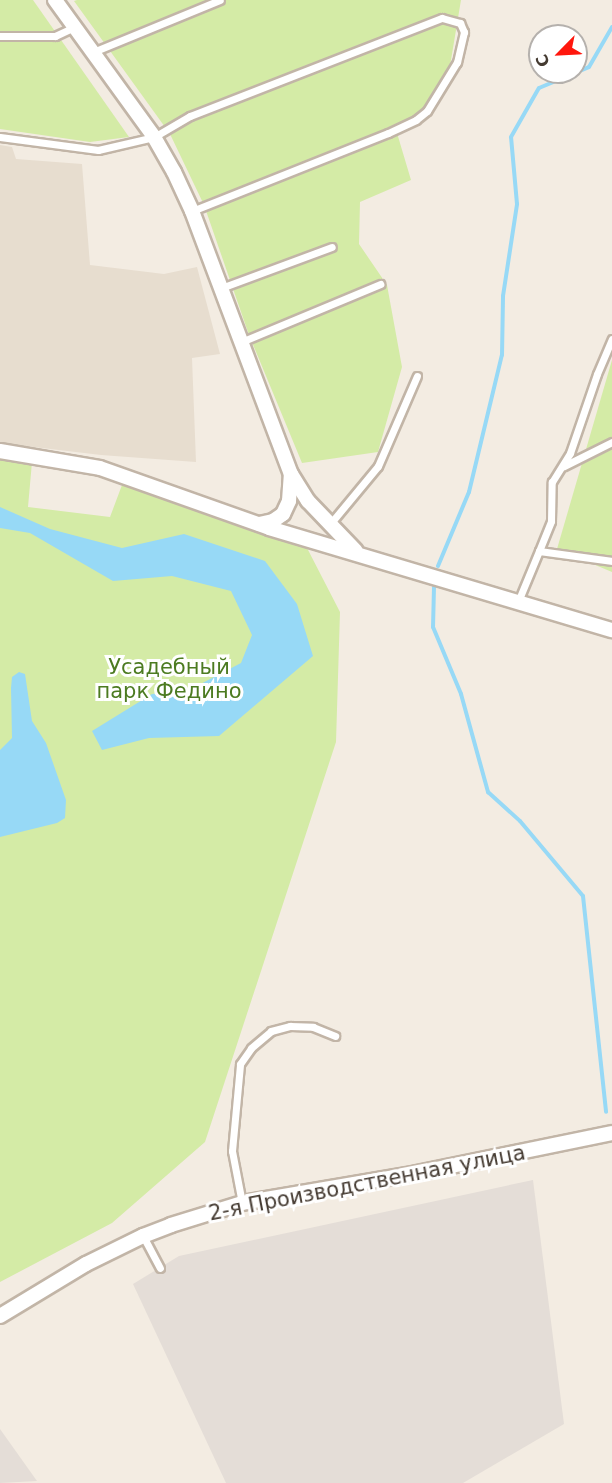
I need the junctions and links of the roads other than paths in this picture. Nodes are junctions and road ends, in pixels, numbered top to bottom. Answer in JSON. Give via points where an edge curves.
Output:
{"nodes":[{"id":1,"x":220,"y":0,"type":"edge"},
{"id":2,"x":60,"y":2,"type":"edge"},
{"id":3,"x":75,"y":27,"type":"junction"},
{"id":4,"x":0,"y":36,"type":"edge"},
{"id":5,"x":93,"y":52,"type":"junction"},
{"id":6,"x":0,"y":137,"type":"edge"},
{"id":7,"x":154,"y":137,"type":"junction"},
{"id":8,"x":192,"y":212,"type":"junction"},
{"id":9,"x":332,"y":247,"type":"dead end"},
{"id":10,"x":380,"y":284,"type":"dead end"},
{"id":11,"x":221,"y":288,"type":"junction"},
{"id":12,"x":612,"y":339,"type":"edge"},
{"id":13,"x":241,"y":342,"type":"junction"},
{"id":14,"x":417,"y":376,"type":"dead end"},
{"id":15,"x":612,"y":442,"type":"edge"},
{"id":16,"x":0,"y":451,"type":"edge"},
{"id":17,"x":561,"y":467,"type":"junction"},
{"id":18,"x":291,"y":474,"type":"junction"},
{"id":19,"x":258,"y":524,"type":"junction"},
{"id":20,"x":330,"y":524,"type":"junction"},
{"id":21,"x":539,"y":551,"type":"junction"},
{"id":22,"x":357,"y":553,"type":"junction"},
{"id":23,"x":612,"y":561,"type":"edge"},
{"id":24,"x":517,"y":604,"type":"junction"},
{"id":25,"x":612,"y":630,"type":"edge"},
{"id":26,"x":335,"y":1036,"type":"dead end"},
{"id":27,"x":612,"y":1132,"type":"edge"},
{"id":28,"x":242,"y":1203,"type":"junction"},
{"id":29,"x":143,"y":1236,"type":"junction"},
{"id":30,"x":160,"y":1268,"type":"dead end"},
{"id":31,"x":0,"y":1316,"type":"edge"}],
"edges":[{"from":1,"to":5,"type":"lane"},
{"from":2,"to":3,"type":"street"},
{"from":3,"to":4,"type":"lane","via":[[55,36]]},
{"from":3,"to":5,"type":"street"},
{"from":5,"to":7,"type":"street"},
{"from":6,"to":7,"type":"lane","via":[[98,150]]},
{"from":7,"to":8,"type":"street"},
{"from":7,"to":8,"type":"lane","via":[[190,116],[442,18],[460,23],[464,32],[458,62],[428,111],[416,120]]},
{"from":8,"to":11,"type":"street"},
{"from":9,"to":11,"type":"lane"},
{"from":10,"to":13,"type":"lane"},
{"from":11,"to":13,"type":"street"},
{"from":12,"to":17,"type":"lane","via":[[570,453]]},
{"from":13,"to":18,"type":"street"},
{"from":14,"to":20,"type":"lane","via":[[378,466]]},
{"from":15,"to":17,"type":"lane"},
{"from":16,"to":19,"type":"street","via":[[100,468]]},
{"from":17,"to":21,"type":"lane","via":[[552,482],[551,521]]},
{"from":18,"to":19,"type":"street","via":[[289,501],[283,514]]},
{"from":18,"to":20,"type":"street","via":[[308,501]]},
{"from":19,"to":22,"type":"street"},
{"from":20,"to":22,"type":"street"},
{"from":21,"to":23,"type":"lane"},
{"from":21,"to":24,"type":"lane"},
{"from":22,"to":24,"type":"street"},
{"from":24,"to":25,"type":"street"},
{"from":26,"to":28,"type":"lane","via":[[313,1027],[290,1026],[271,1031],[240,1064],[232,1151]]},
{"from":27,"to":28,"type":"street","name":"2-я Производственная улица","via":[[417,1173]]},
{"from":28,"to":29,"type":"street","name":"2-я Производственная улица"},
{"from":29,"to":30,"type":"lane"},
{"from":29,"to":31,"type":"street","name":"2-я Производственная улица","via":[[86,1264]]}]}
